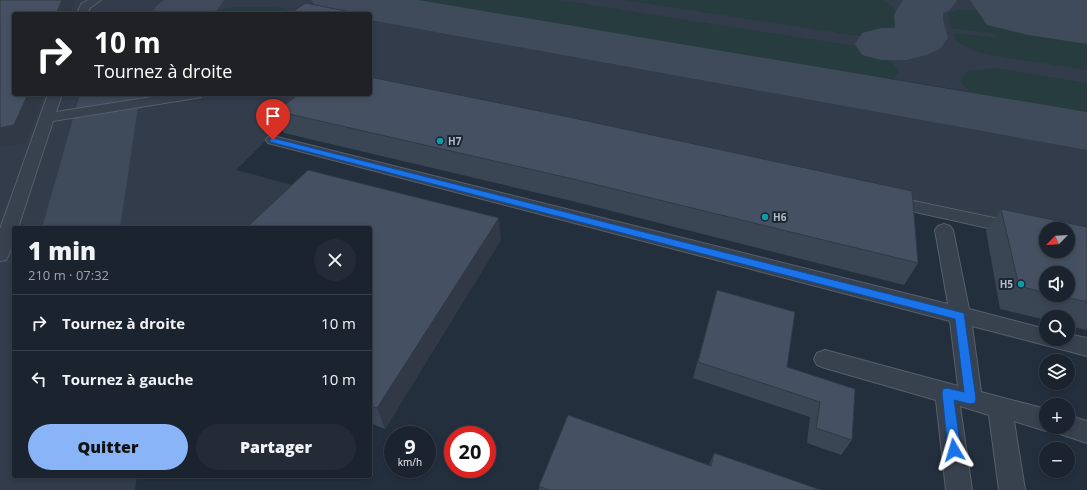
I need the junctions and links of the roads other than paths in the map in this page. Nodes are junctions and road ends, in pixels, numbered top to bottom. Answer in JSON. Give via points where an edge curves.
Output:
{"nodes":[{"id":1,"x":96,"y":0,"type":"edge"},
{"id":2,"x":82,"y":12,"type":"edge"},
{"id":3,"x":54,"y":96,"type":"edge"},
{"id":4,"x":184,"y":96,"type":"edge"},
{"id":5,"x":47,"y":118,"type":"junction"},
{"id":6,"x":273,"y":140,"type":"dead end"},
{"id":7,"x":875,"y":198,"type":"edge"},
{"id":8,"x":944,"y":230,"type":"dead end"},
{"id":9,"x":1039,"y":233,"type":"edge"},
{"id":10,"x":0,"y":255,"type":"edge"},
{"id":11,"x":960,"y":316,"type":"junction"},
{"id":12,"x":1039,"y":335,"type":"edge"},
{"id":13,"x":1075,"y":345,"type":"edge"},
{"id":14,"x":1087,"y":348,"type":"edge"},
{"id":15,"x":825,"y":359,"type":"dead end"},
{"id":16,"x":947,"y":393,"type":"junction"},
{"id":17,"x":970,"y":399,"type":"junction"},
{"id":18,"x":1000,"y":407,"type":"junction"},
{"id":19,"x":1039,"y":418,"type":"edge"},
{"id":20,"x":1075,"y":428,"type":"edge"},
{"id":21,"x":1087,"y":432,"type":"edge"},
{"id":22,"x":959,"y":490,"type":"edge"},
{"id":23,"x":1012,"y":490,"type":"edge"}],
"edges":[{"from":1,"to":2,"type":"lane","via":[[84,6]]},
{"from":3,"to":5,"type":"lane"},
{"from":4,"to":5,"type":"lane"},
{"from":5,"to":10,"type":"lane"},
{"from":6,"to":11,"type":"lane"},
{"from":7,"to":9,"type":"lane"},
{"from":8,"to":11,"type":"lane"},
{"from":11,"to":12,"type":"lane"},
{"from":11,"to":17,"type":"lane"},
{"from":13,"to":14,"type":"lane"},
{"from":15,"to":16,"type":"lane"},
{"from":16,"to":17,"type":"lane"},
{"from":16,"to":22,"type":"lane"},
{"from":17,"to":18,"type":"lane"},
{"from":18,"to":19,"type":"lane"},
{"from":18,"to":23,"type":"lane"},
{"from":20,"to":21,"type":"lane"}]}
